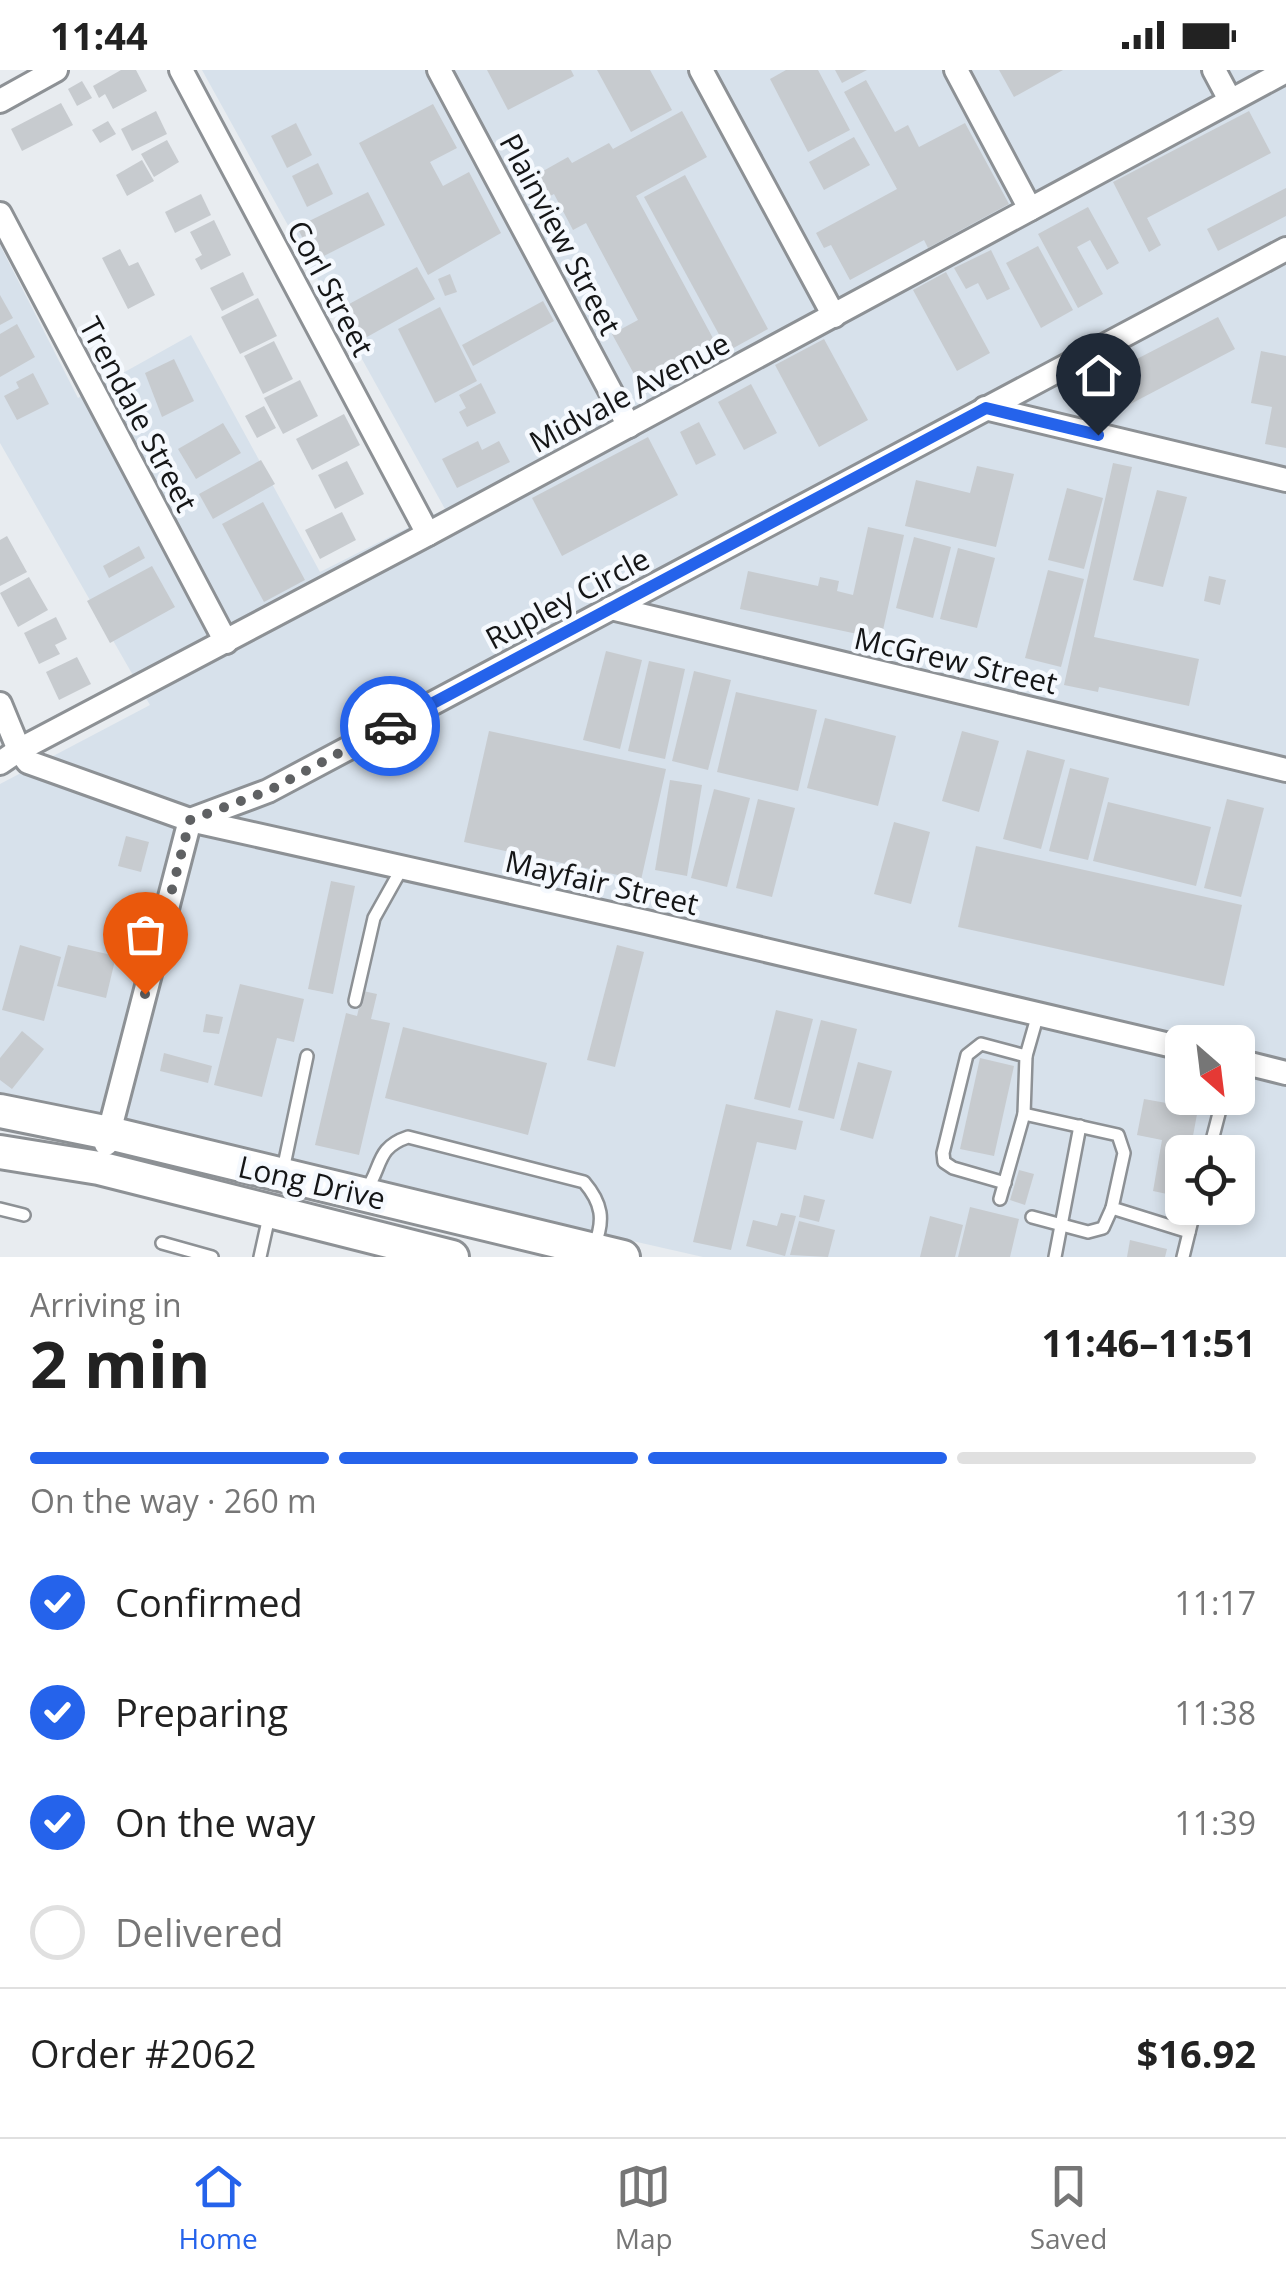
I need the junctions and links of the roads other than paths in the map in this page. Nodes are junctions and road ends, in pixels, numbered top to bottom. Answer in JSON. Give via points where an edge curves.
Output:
{"nodes":[{"id":1,"x":56,"y":70,"type":"edge"},
{"id":2,"x":181,"y":70,"type":"edge"},
{"id":3,"x":439,"y":70,"type":"edge"},
{"id":4,"x":700,"y":70,"type":"edge"},
{"id":5,"x":956,"y":70,"type":"edge"},
{"id":6,"x":1214,"y":70,"type":"edge"},
{"id":7,"x":1286,"y":71,"type":"edge"},
{"id":8,"x":1230,"y":100,"type":"junction"},
{"id":9,"x":0,"y":102,"type":"edge"},
{"id":10,"x":1030,"y":210,"type":"junction"},
{"id":11,"x":0,"y":214,"type":"edge"},
{"id":12,"x":1286,"y":249,"type":"edge"},
{"id":13,"x":834,"y":316,"type":"junction"},
{"id":14,"x":986,"y":408,"type":"junction"},
{"id":15,"x":629,"y":426,"type":"junction"},
{"id":16,"x":1286,"y":480,"type":"edge"},
{"id":17,"x":428,"y":534,"type":"junction"},
{"id":18,"x":611,"y":608,"type":"junction"},
{"id":19,"x":226,"y":642,"type":"junction"},
{"id":20,"x":0,"y":704,"type":"edge"},
{"id":21,"x":9,"y":757,"type":"edge"},
{"id":22,"x":1286,"y":770,"type":"edge"},
{"id":23,"x":190,"y":820,"type":"junction"},
{"id":24,"x":402,"y":868,"type":"junction"},
{"id":25,"x":354,"y":1001,"type":"dead end"},
{"id":26,"x":1038,"y":1014,"type":"junction"},
{"id":27,"x":1165,"y":1044,"type":"edge"},
{"id":28,"x":307,"y":1056,"type":"dead end"},
{"id":29,"x":1026,"y":1056,"type":"junction"},
{"id":30,"x":1255,"y":1065,"type":"edge"},
{"id":31,"x":1286,"y":1073,"type":"edge"},
{"id":32,"x":0,"y":1111,"type":"edge"},
{"id":33,"x":1024,"y":1114,"type":"junction"},
{"id":34,"x":1080,"y":1126,"type":"junction"},
{"id":35,"x":108,"y":1133,"type":"junction"},
{"id":36,"x":0,"y":1152,"type":"edge"},
{"id":37,"x":99,"y":1168,"type":"junction"},
{"id":38,"x":281,"y":1174,"type":"junction"},
{"id":39,"x":1005,"y":1183,"type":"junction"},
{"id":40,"x":363,"y":1194,"type":"junction"},
{"id":41,"x":1000,"y":1199,"type":"dead end"},
{"id":42,"x":1112,"y":1208,"type":"junction"},
{"id":43,"x":0,"y":1209,"type":"edge"},
{"id":44,"x":270,"y":1211,"type":"junction"},
{"id":45,"x":24,"y":1215,"type":"dead end"},
{"id":46,"x":1032,"y":1217,"type":"dead end"},
{"id":47,"x":1062,"y":1225,"type":"junction"},
{"id":48,"x":1191,"y":1225,"type":"edge"},
{"id":49,"x":343,"y":1230,"type":"junction"},
{"id":50,"x":1190,"y":1232,"type":"junction"},
{"id":51,"x":162,"y":1243,"type":"dead end"},
{"id":52,"x":602,"y":1255,"type":"edge"},
{"id":53,"x":212,"y":1257,"type":"edge"},
{"id":54,"x":260,"y":1257,"type":"edge"},
{"id":55,"x":452,"y":1257,"type":"edge"},
{"id":56,"x":1055,"y":1257,"type":"edge"},
{"id":57,"x":1183,"y":1257,"type":"edge"}],
"edges":[{"from":1,"to":9,"type":"street"},
{"from":2,"to":17,"type":"street","name":"Corl Street"},
{"from":3,"to":15,"type":"street","name":"Plainview Street"},
{"from":4,"to":13,"type":"street"},
{"from":5,"to":10,"type":"street"},
{"from":6,"to":8,"type":"street"},
{"from":7,"to":8,"type":"street","name":"Midvale Avenue"},
{"from":8,"to":10,"type":"street","name":"Midvale Avenue"},
{"from":10,"to":13,"type":"street","name":"Midvale Avenue"},
{"from":11,"to":19,"type":"street","name":"Trendale Street"},
{"from":12,"to":14,"type":"street","name":"Rupley Circle"},
{"from":13,"to":15,"type":"street","name":"Midvale Avenue"},
{"from":14,"to":16,"type":"street"},
{"from":14,"to":18,"type":"street","name":"Rupley Circle"},
{"from":15,"to":17,"type":"street","name":"Midvale Avenue"},
{"from":17,"to":19,"type":"street","name":"Midvale Avenue"},
{"from":18,"to":22,"type":"street","name":"McGrew Street"},
{"from":18,"to":23,"type":"street","name":"Rupley Circle","via":[[268,791]]},
{"from":19,"to":21,"type":"street","name":"Midvale Avenue"},
{"from":20,"to":21,"type":"street"},
{"from":21,"to":23,"type":"street","name":"Mayfair Street"},
{"from":23,"to":24,"type":"street","name":"Mayfair Street"},
{"from":23,"to":35,"type":"street"},
{"from":24,"to":25,"type":"lane","via":[[374,918]]},
{"from":24,"to":26,"type":"street","name":"Mayfair Street"},
{"from":26,"to":27,"type":"street","name":"Mayfair Street"},
{"from":26,"to":29,"type":"lane"},
{"from":28,"to":38,"type":"lane"},
{"from":29,"to":33,"type":"lane"},
{"from":29,"to":39,"type":"lane","via":[[982,1044],[967,1055],[943,1153],[953,1168]]},
{"from":30,"to":31,"type":"street"},
{"from":32,"to":35,"type":"main road","name":"Long Drive"},
{"from":33,"to":34,"type":"lane"},
{"from":33,"to":39,"type":"lane"},
{"from":34,"to":42,"type":"lane","via":[[1118,1134],[1124,1153]]},
{"from":34,"to":47,"type":"lane"},
{"from":35,"to":37,"type":"street"},
{"from":35,"to":38,"type":"main road","name":"Long Drive"},
{"from":36,"to":37,"type":"main road","name":"Long Drive"},
{"from":37,"to":44,"type":"main road","name":"Long Drive"},
{"from":38,"to":40,"type":"main road","name":"Long Drive"},
{"from":39,"to":41,"type":"lane"},
{"from":40,"to":49,"type":"main road"},
{"from":40,"to":52,"type":"main road","name":"Long Drive"},
{"from":40,"to":52,"type":"lane","via":[[380,1154],[408,1137],[584,1182],[602,1212]]},
{"from":42,"to":47,"type":"lane","via":[[1103,1228],[1088,1232]]},
{"from":42,"to":50,"type":"lane"},
{"from":43,"to":45,"type":"lane"},
{"from":44,"to":49,"type":"main road","name":"Long Drive"},
{"from":44,"to":54,"type":"lane"},
{"from":46,"to":47,"type":"lane"},
{"from":47,"to":56,"type":"lane"},
{"from":48,"to":50,"type":"lane"},
{"from":49,"to":55,"type":"main road","name":"Long Drive"},
{"from":50,"to":57,"type":"lane"},
{"from":51,"to":53,"type":"lane"}]}
